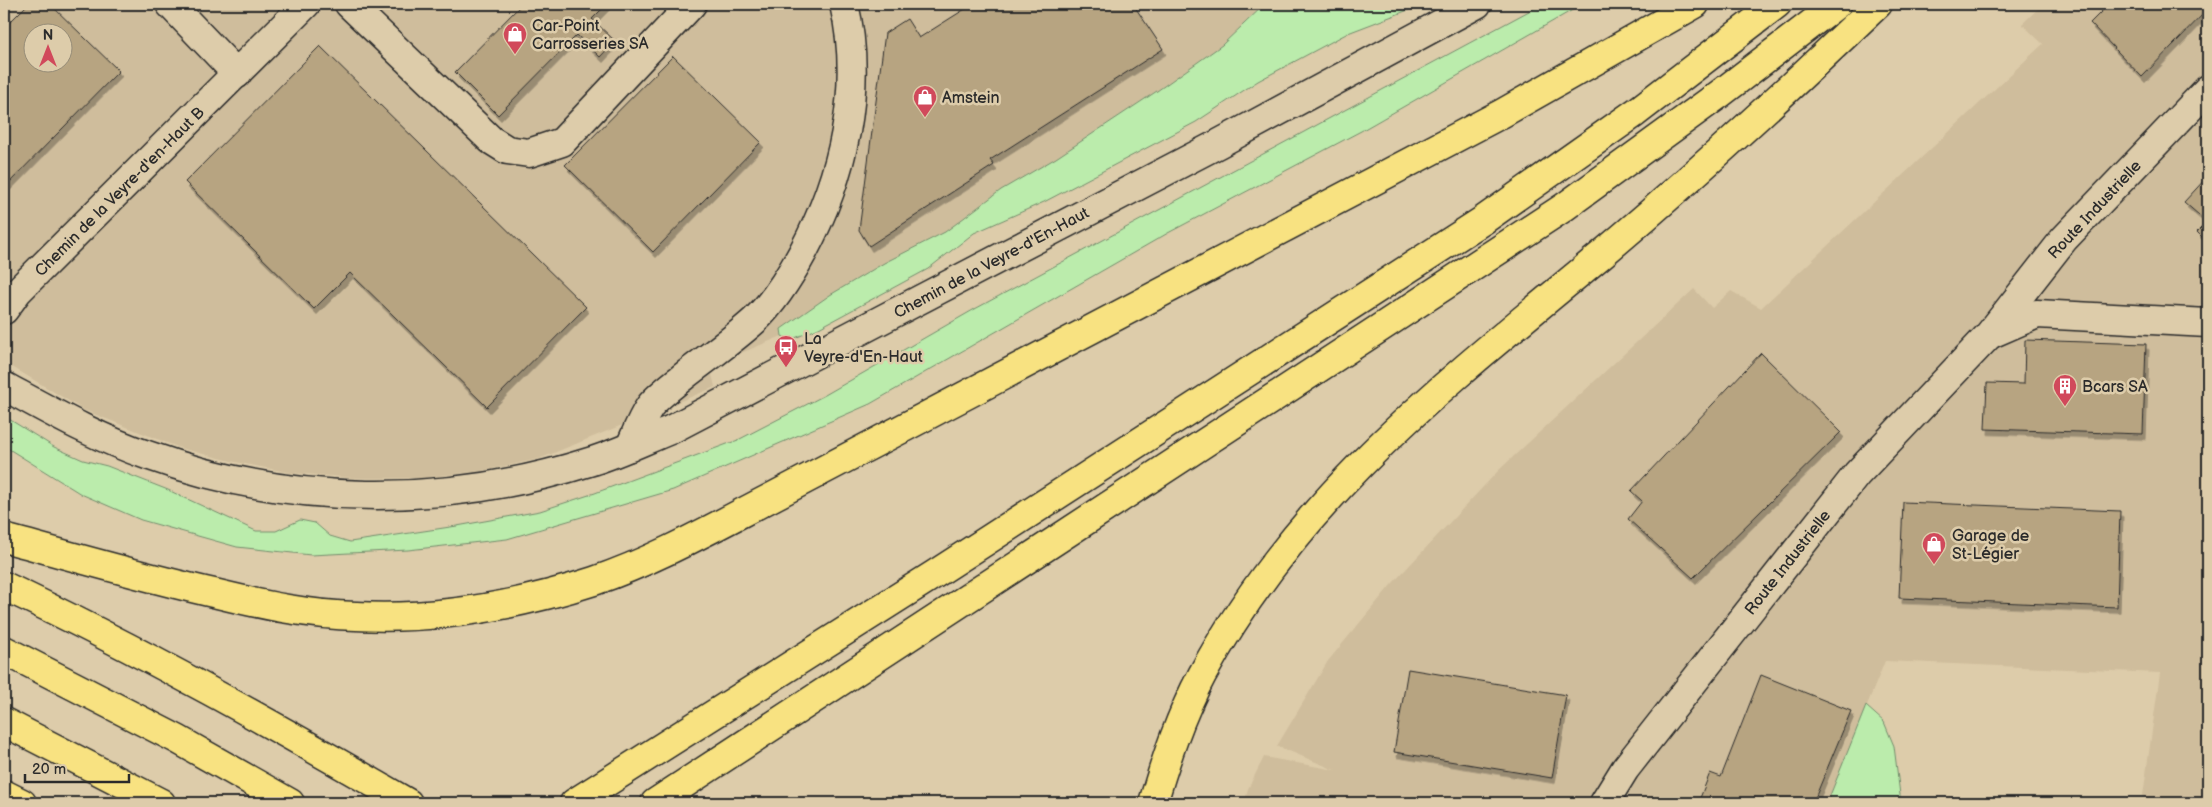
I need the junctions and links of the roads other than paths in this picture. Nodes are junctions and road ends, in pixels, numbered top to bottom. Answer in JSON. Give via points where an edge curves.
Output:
{"nodes":[{"id":1,"x":170,"y":4,"type":"edge"},
{"id":2,"x":306,"y":4,"type":"edge"},
{"id":3,"x":349,"y":4,"type":"edge"},
{"id":4,"x":692,"y":4,"type":"edge"},
{"id":5,"x":844,"y":4,"type":"edge"},
{"id":6,"x":1476,"y":4,"type":"edge"},
{"id":7,"x":1695,"y":4,"type":"edge"},
{"id":8,"x":1777,"y":4,"type":"edge"},
{"id":9,"x":1837,"y":4,"type":"edge"},
{"id":10,"x":1878,"y":4,"type":"edge"},
{"id":11,"x":237,"y":74,"type":"junction"},
{"id":12,"x":2208,"y":89,"type":"edge"},
{"id":13,"x":4,"y":310,"type":"edge"},
{"id":14,"x":2208,"y":322,"type":"edge"},
{"id":15,"x":1988,"y":336,"type":"junction"},
{"id":16,"x":4,"y":386,"type":"edge"},
{"id":17,"x":630,"y":447,"type":"junction"},
{"id":18,"x":4,"y":538,"type":"edge"},
{"id":19,"x":4,"y":586,"type":"edge"},
{"id":20,"x":4,"y":650,"type":"edge"},
{"id":21,"x":4,"y":722,"type":"edge"},
{"id":22,"x":4,"y":794,"type":"edge"},
{"id":23,"x":22,"y":803,"type":"edge"},
{"id":24,"x":161,"y":803,"type":"edge"},
{"id":25,"x":290,"y":803,"type":"edge"},
{"id":26,"x":408,"y":803,"type":"edge"},
{"id":27,"x":574,"y":803,"type":"edge"},
{"id":28,"x":656,"y":803,"type":"edge"},
{"id":29,"x":1153,"y":803,"type":"edge"},
{"id":30,"x":1604,"y":803,"type":"edge"}],
"edges":[{"from":1,"to":11,"type":"street"},
{"from":2,"to":11,"type":"street","name":"Chemin de la Veyre-d'en-Haut B"},
{"from":3,"to":4,"type":"street","via":[[491,140],[507,150],[529,153],[562,142]]},
{"from":5,"to":17,"type":"street","via":[[850,53],[847,128],[840,164],[817,225],[797,263],[755,320],[651,405]]},
{"from":6,"to":17,"type":"street","name":"Chemin de la Veyre-d'En-Haut","via":[[1209,148],[670,430]]},
{"from":7,"to":18,"type":"highway","via":[[1501,114],[772,497],[670,549],[596,580],[532,599],[461,612],[356,616],[274,607],[228,597]]},
{"from":8,"to":27,"type":"highway","via":[[1635,113],[1482,221]]},
{"from":9,"to":28,"type":"highway","via":[[1563,208]]},
{"from":10,"to":29,"type":"highway","via":[[1736,137],[1407,417],[1307,522],[1250,594],[1201,677],[1166,760]]},
{"from":11,"to":13,"type":"street","name":"Chemin de la Veyre-d'en-Haut B","via":[[18,291]]},
{"from":12,"to":15,"type":"street","name":"Route Industrielle","via":[[2064,239]]},
{"from":14,"to":15,"type":"street","name":"Route Industrielle","via":[[2037,314]]},
{"from":15,"to":30,"type":"street","name":"Route Industrielle","via":[[1857,474],[1624,769]]},
{"from":16,"to":17,"type":"street","name":"Chemin de la Veyre-d'En-Haut","via":[[145,455],[224,478],[298,491],[382,496],[468,489],[529,478]]},
{"from":19,"to":26,"type":"highway","via":[[142,654]]},
{"from":20,"to":25,"type":"highway","via":[[177,739]]},
{"from":21,"to":24,"type":"highway"},
{"from":22,"to":23,"type":"highway"}]}
